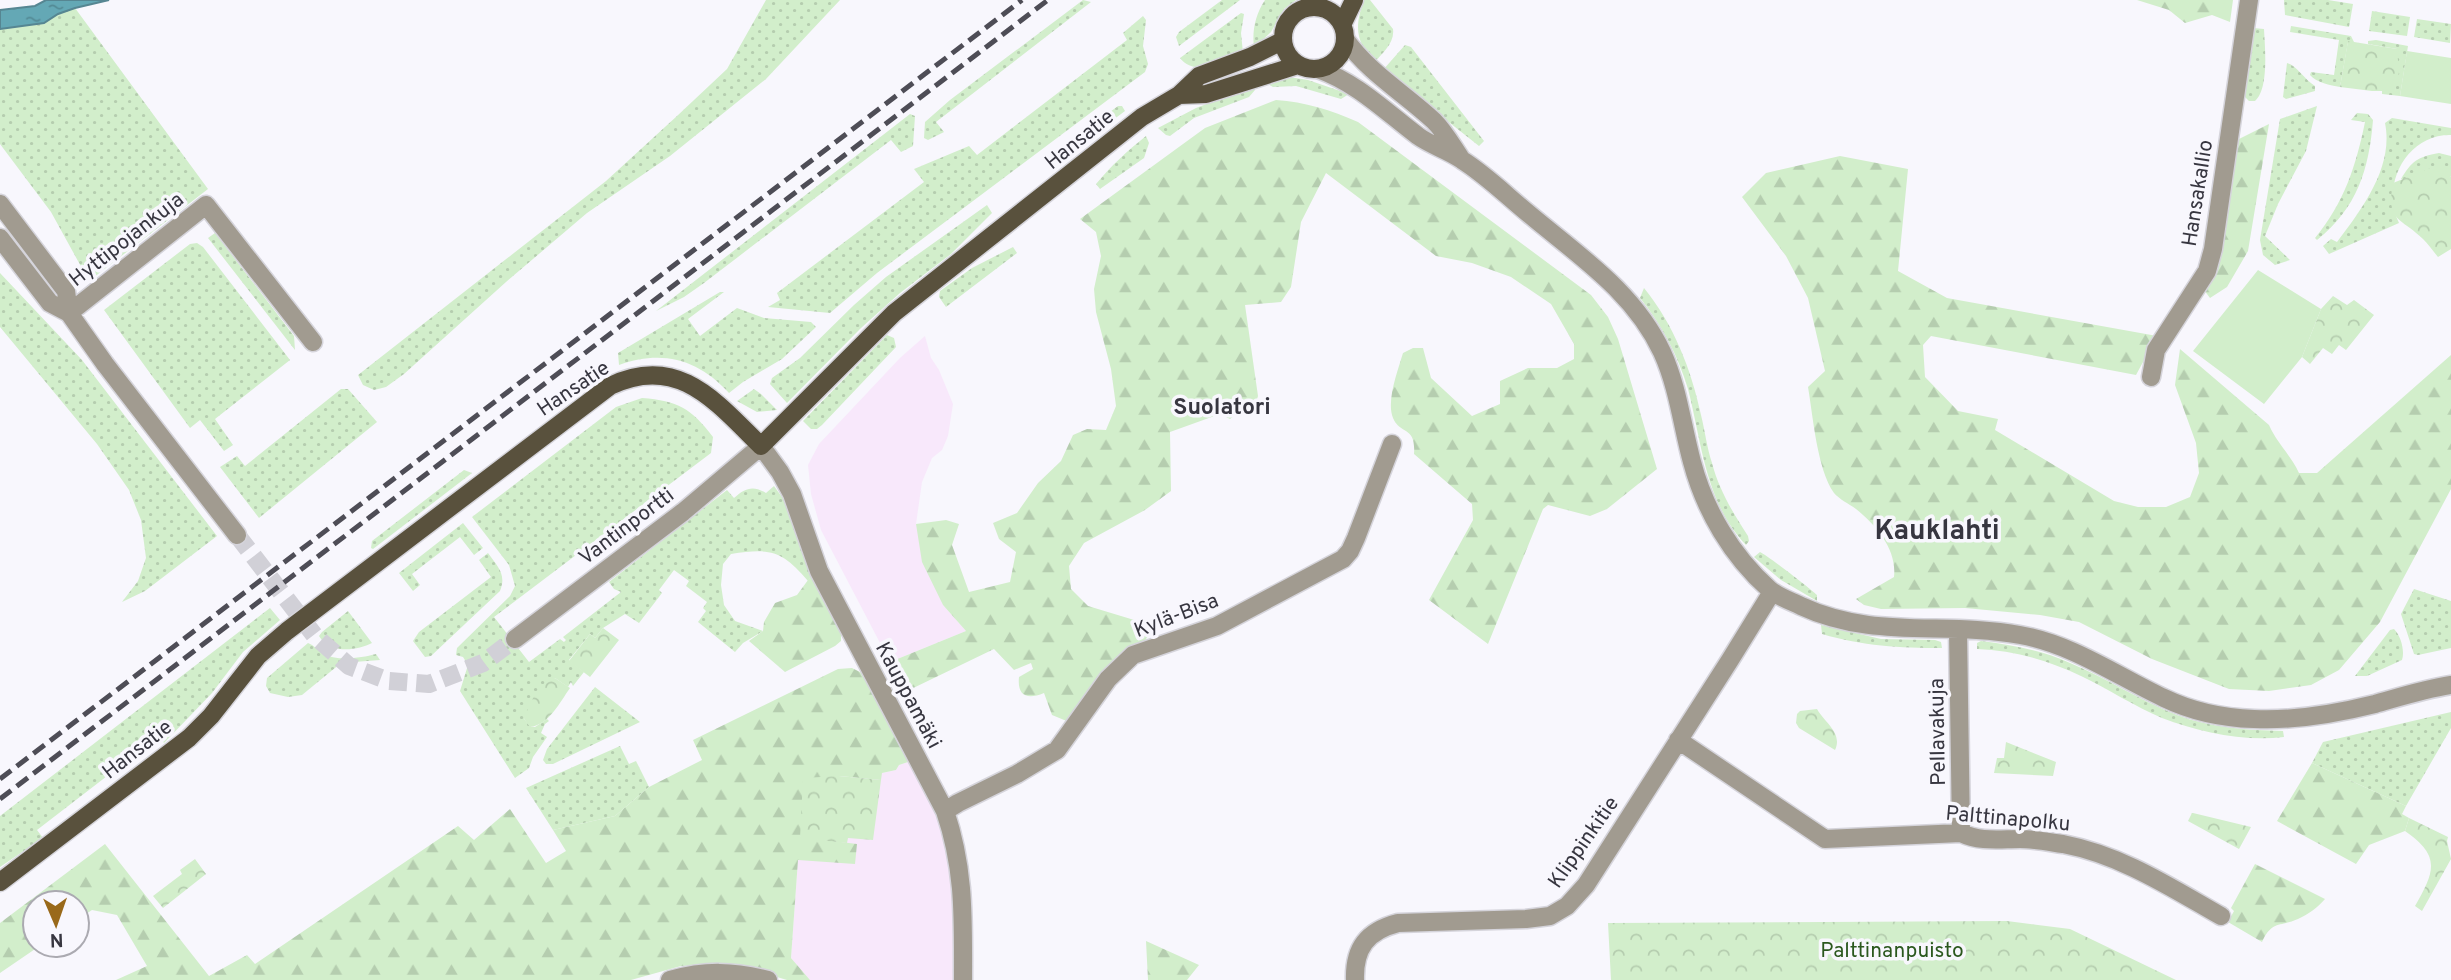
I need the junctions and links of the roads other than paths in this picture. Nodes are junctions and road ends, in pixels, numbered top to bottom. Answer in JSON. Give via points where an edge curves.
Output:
{"nodes":[{"id":1,"x":1354,"y":0,"type":"edge"},
{"id":2,"x":2249,"y":0,"type":"edge"},
{"id":3,"x":1322,"y":3,"type":"edge"},
{"id":4,"x":1344,"y":32,"type":"junction"},
{"id":5,"x":1282,"y":41,"type":"junction"},
{"id":6,"x":1298,"y":65,"type":"junction"},
{"id":7,"x":1318,"y":69,"type":"junction"},
{"id":8,"x":1179,"y":95,"type":"junction"},
{"id":9,"x":1462,"y":160,"type":"junction"},
{"id":10,"x":0,"y":204,"type":"edge"},
{"id":11,"x":0,"y":239,"type":"edge"},
{"id":12,"x":69,"y":313,"type":"junction"},
{"id":13,"x":313,"y":342,"type":"dead end"},
{"id":14,"x":2151,"y":377,"type":"dead end"},
{"id":15,"x":1392,"y":444,"type":"dead end"},
{"id":16,"x":761,"y":446,"type":"junction"},
{"id":17,"x":237,"y":535,"type":"tunnel mouth"},
{"id":18,"x":1772,"y":592,"type":"junction"},
{"id":19,"x":1958,"y":630,"type":"junction"},
{"id":20,"x":515,"y":639,"type":"tunnel mouth"},
{"id":21,"x":2451,"y":685,"type":"edge"},
{"id":22,"x":1678,"y":740,"type":"junction"},
{"id":23,"x":945,"y":811,"type":"junction"},
{"id":24,"x":1961,"y":833,"type":"junction"},
{"id":25,"x":0,"y":882,"type":"edge"},
{"id":26,"x":2221,"y":916,"type":"dead end"},
{"id":27,"x":693,"y":977,"type":"edge"},
{"id":28,"x":670,"y":980,"type":"edge"},
{"id":29,"x":768,"y":980,"type":"edge"},
{"id":30,"x":963,"y":980,"type":"edge"},
{"id":31,"x":1355,"y":980,"type":"edge"}],
"edges":[{"from":1,"to":4,"type":"main road"},
{"from":2,"to":14,"type":"street","name":"Hansakallio","via":[[2213,249],[2207,271],[2156,349]]},
{"from":3,"to":4,"type":"main road"},
{"from":3,"to":5,"type":"main road","via":[[1292,14]]},
{"from":4,"to":7,"type":"main road","via":[[1338,58]]},
{"from":4,"to":9,"type":"street","via":[[1356,54],[1436,123]]},
{"from":5,"to":6,"type":"main road"},
{"from":5,"to":8,"type":"main road","name":"Hansatie","via":[[1199,76]]},
{"from":6,"to":7,"type":"main road"},
{"from":6,"to":8,"type":"main road","name":"Hansatie","via":[[1206,94]]},
{"from":7,"to":9,"type":"street","via":[[1360,89],[1422,139]]},
{"from":8,"to":16,"type":"main road","name":"Hansatie","via":[[1142,117],[894,313]]},
{"from":9,"to":18,"type":"street","via":[[1602,274],[1645,321],[1674,384],[1707,506],[1730,543]]},
{"from":10,"to":12,"type":"street","via":[[66,291]]},
{"from":11,"to":12,"type":"street","via":[[50,303]]},
{"from":12,"to":13,"type":"street","name":"Hyttipojankuja","via":[[206,205]]},
{"from":12,"to":17,"type":"street"},
{"from":15,"to":23,"type":"street","name":"Kylä-Bisa","via":[[1350,551],[1343,558],[1217,626],[1133,655],[1108,679],[1057,750]]},
{"from":16,"to":20,"type":"street","name":"Vantinportti","via":[[683,512]]},
{"from":16,"to":23,"type":"street","name":"Kauppamäki","via":[[792,494],[819,571]]},
{"from":16,"to":25,"type":"main road","name":"Hansatie","via":[[699,388],[684,381],[640,376],[610,386],[287,631],[258,656],[189,738]]},
{"from":18,"to":19,"type":"street","via":[[1819,614],[1857,624]]},
{"from":18,"to":22,"type":"street","name":"Klippinkitie"},
{"from":19,"to":21,"type":"street","via":[[2022,635],[2048,642],[2167,700],[2227,716],[2297,719]]},
{"from":19,"to":24,"type":"street","name":"Pellavakuja"},
{"from":22,"to":24,"type":"street","name":"Palttinapolku","via":[[1825,839]]},
{"from":22,"to":31,"type":"street","name":"Klippinkitie","via":[[1586,885],[1567,906],[1550,916],[1526,919],[1398,923],[1379,928],[1360,950],[1354,964]]},
{"from":23,"to":30,"type":"street","name":"Kauppamäki","via":[[961,877]]},
{"from":24,"to":26,"type":"street","name":"Palttinapolku","via":[[1975,839],[2024,839],[2097,852],[2137,868]]},
{"from":27,"to":28,"type":"street"},
{"from":27,"to":29,"type":"street","via":[[738,972]]}]}
